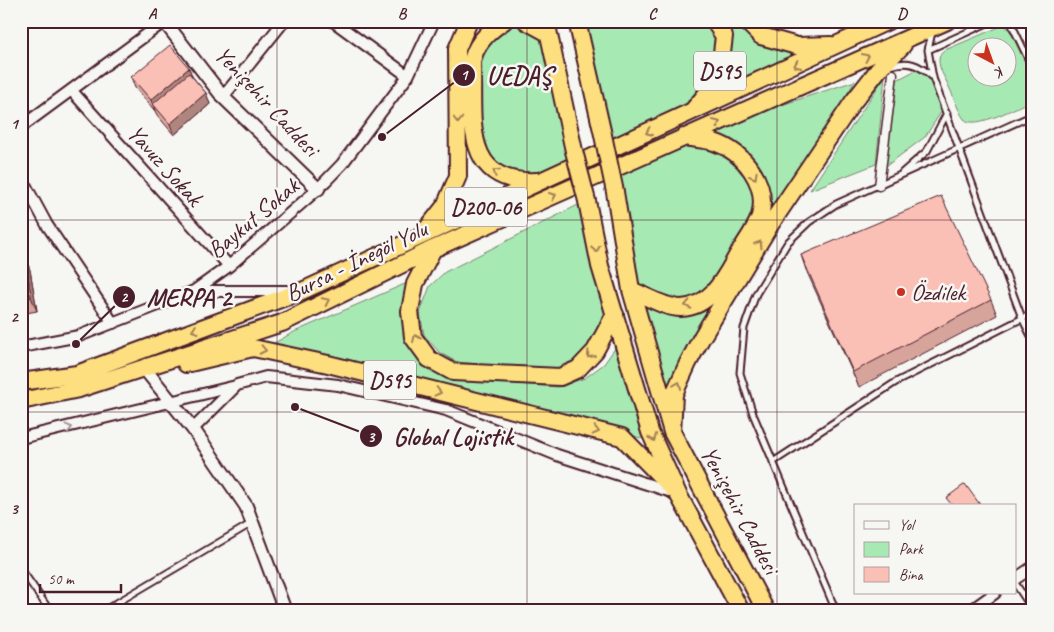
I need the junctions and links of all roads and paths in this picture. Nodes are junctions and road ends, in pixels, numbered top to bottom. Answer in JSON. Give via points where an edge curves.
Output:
{"nodes":[{"id":1,"x":284,"y":21,"type":"edge"},
{"id":2,"x":333,"y":21,"type":"edge"},
{"id":3,"x":434,"y":21,"type":"edge"},
{"id":4,"x":469,"y":21,"type":"edge"},
{"id":5,"x":504,"y":21,"type":"edge"},
{"id":6,"x":526,"y":21,"type":"edge"},
{"id":7,"x":577,"y":21,"type":"edge"},
{"id":8,"x":591,"y":21,"type":"edge"},
{"id":9,"x":714,"y":21,"type":"edge"},
{"id":10,"x":746,"y":21,"type":"edge"},
{"id":11,"x":785,"y":21,"type":"edge"},
{"id":12,"x":805,"y":21,"type":"edge"},
{"id":13,"x":888,"y":21,"type":"edge"},
{"id":14,"x":992,"y":21,"type":"edge"},
{"id":15,"x":1010,"y":21,"type":"edge"},
{"id":16,"x":164,"y":22,"type":"edge"},
{"id":17,"x":940,"y":24,"type":"edge"},
{"id":18,"x":547,"y":27,"type":"edge"},
{"id":19,"x":911,"y":38,"type":"junction"},
{"id":20,"x":583,"y":45,"type":"junction"},
{"id":21,"x":839,"y":45,"type":"junction"},
{"id":22,"x":928,"y":50,"type":"junction"},
{"id":23,"x":1033,"y":69,"type":"edge"},
{"id":24,"x":886,"y":72,"type":"junction"},
{"id":25,"x":408,"y":76,"type":"junction"},
{"id":26,"x":933,"y":78,"type":"junction"},
{"id":27,"x":72,"y":91,"type":"junction"},
{"id":28,"x":223,"y":97,"type":"junction"},
{"id":29,"x":947,"y":113,"type":"junction"},
{"id":30,"x":690,"y":114,"type":"junction"},
{"id":31,"x":1033,"y":115,"type":"edge"},
{"id":32,"x":21,"y":126,"type":"edge"},
{"id":33,"x":684,"y":137,"type":"junction"},
{"id":34,"x":960,"y":148,"type":"junction"},
{"id":35,"x":21,"y":177,"type":"edge"},
{"id":36,"x":898,"y":177,"type":"junction"},
{"id":37,"x":542,"y":180,"type":"junction"},
{"id":38,"x":879,"y":186,"type":"junction"},
{"id":39,"x":318,"y":189,"type":"junction"},
{"id":40,"x":421,"y":237,"type":"junction"},
{"id":41,"x":434,"y":249,"type":"junction"},
{"id":42,"x":229,"y":266,"type":"junction"},
{"id":43,"x":631,"y":290,"type":"junction"},
{"id":44,"x":302,"y":291,"type":"junction"},
{"id":45,"x":194,"y":292,"type":"junction"},
{"id":46,"x":1033,"y":313,"type":"edge"},
{"id":47,"x":615,"y":314,"type":"junction"},
{"id":48,"x":1022,"y":318,"type":"junction"},
{"id":49,"x":113,"y":323,"type":"junction"},
{"id":50,"x":1033,"y":340,"type":"edge"},
{"id":51,"x":21,"y":347,"type":"edge"},
{"id":52,"x":148,"y":373,"type":"junction"},
{"id":53,"x":21,"y":382,"type":"edge"},
{"id":54,"x":237,"y":386,"type":"junction"},
{"id":55,"x":79,"y":389,"type":"junction"},
{"id":56,"x":21,"y":401,"type":"edge"},
{"id":57,"x":173,"y":402,"type":"junction"},
{"id":58,"x":193,"y":429,"type":"junction"},
{"id":59,"x":672,"y":432,"type":"junction"},
{"id":60,"x":21,"y":438,"type":"edge"},
{"id":61,"x":773,"y":462,"type":"junction"},
{"id":62,"x":678,"y":494,"type":"junction"},
{"id":63,"x":252,"y":523,"type":"junction"},
{"id":64,"x":1033,"y":567,"type":"edge"},
{"id":65,"x":21,"y":569,"type":"edge"},
{"id":66,"x":1016,"y":578,"type":"edge"},
{"id":67,"x":1016,"y":584,"type":"edge"},
{"id":68,"x":994,"y":594,"type":"edge"},
{"id":69,"x":1033,"y":610,"type":"edge"},
{"id":70,"x":50,"y":611,"type":"edge"},
{"id":71,"x":103,"y":611,"type":"edge"},
{"id":72,"x":285,"y":611,"type":"edge"},
{"id":73,"x":740,"y":611,"type":"edge"},
{"id":74,"x":766,"y":611,"type":"edge"},
{"id":75,"x":836,"y":611,"type":"edge"},
{"id":76,"x":970,"y":611,"type":"edge"}],
"edges":[{"from":1,"to":28,"type":"street"},
{"from":2,"to":25,"type":"street"},
{"from":3,"to":25,"type":"street","name":"Baykut Sokak"},
{"from":4,"to":40,"type":"highway","one_way":true,"via":[[457,49],[458,176],[445,206]]},
{"from":37,"to":5,"type":"highway","one_way":true,"via":[[520,182],[499,176],[484,164],[476,144],[473,53],[491,30]]},
{"from":6,"to":18,"type":"highway"},
{"from":7,"to":20,"type":"highway","name":"Yenişehir Caddesi"},
{"from":8,"to":20,"type":"highway"},
{"from":9,"to":30,"type":"highway","number":"D595","via":[[724,36],[719,79]]},
{"from":10,"to":21,"type":"highway","via":[[761,36],[797,46]]},
{"from":11,"to":12,"type":"lane"},
{"from":13,"to":21,"type":"highway","name":"Bursa - İnegöl Yolu","number":"D200-06"},
{"from":14,"to":22,"type":"lane"},
{"from":15,"to":23,"type":"lane"},
{"from":16,"to":27,"type":"street"},
{"from":16,"to":28,"type":"street","name":"Yenişehir Caddesi"},
{"from":17,"to":19,"type":"highway","name":"Bursa - İnegöl Yolu","number":"D200-06"},
{"from":17,"to":22,"type":"lane"},
{"from":18,"to":47,"type":"highway","one_way":true,"bridge":true,"via":[[600,266]]},
{"from":19,"to":24,"type":"highway"},
{"from":33,"to":19,"type":"highway","name":"Bursa - İnegöl Yolu","number":"D200-06","one_way":true},
{"from":20,"to":43,"type":"highway","name":"Yenişehir Caddesi","bridge":true,"via":[[615,192]]},
{"from":21,"to":30,"type":"highway","name":"Bursa - İnegöl Yolu","number":"D200-06","one_way":true},
{"from":22,"to":26,"type":"lane"},
{"from":24,"to":26,"type":"lane","via":[[899,63],[911,64],[921,66]]},
{"from":24,"to":38,"type":"street"},
{"from":59,"to":24,"type":"highway","one_way":true,"via":[[674,394],[688,363],[770,225],[853,102]]},
{"from":25,"to":39,"type":"street","name":"Baykut Sokak","via":[[369,131]]},
{"from":26,"to":29,"type":"lane"},
{"from":27,"to":32,"type":"street"},
{"from":27,"to":42,"type":"street","name":"Yavuz Sokak"},
{"from":28,"to":39,"type":"street","name":"Yenişehir Caddesi"},
{"from":29,"to":34,"type":"lane"},
{"from":29,"to":36,"type":"lane","via":[[927,150]]},
{"from":30,"to":37,"type":"highway","name":"Bursa - İnegöl Yolu","number":"D200-06","one_way":true},
{"from":31,"to":34,"type":"lane"},
{"from":41,"to":33,"type":"highway","name":"Bursa - İnegöl Yolu","number":"D200-06","one_way":true},
{"from":33,"to":43,"type":"highway","one_way":true,"via":[[715,142],[739,156],[754,173],[763,196],[760,217],[719,288],[703,302],[681,308]]},
{"from":34,"to":36,"type":"lane"},
{"from":34,"to":48,"type":"lane"},
{"from":35,"to":49,"type":"street","via":[[47,225]]},
{"from":36,"to":38,"type":"lane"},
{"from":37,"to":40,"type":"highway","name":"Bursa - İnegöl Yolu","number":"D200-06"},
{"from":38,"to":61,"type":"lane","via":[[836,204],[809,222],[788,242],[756,294],[744,328],[740,373]]},
{"from":39,"to":42,"type":"street","name":"Baykut Sokak"},
{"from":40,"to":44,"type":"highway","name":"Bursa - İnegöl Yolu","number":"D200-06"},
{"from":47,"to":41,"type":"highway","one_way":true,"via":[[595,351],[578,369],[560,378],[453,372],[429,359],[413,337],[410,311],[415,284]]},
{"from":55,"to":41,"type":"highway","name":"Bursa - İnegöl Yolu","number":"D200-06","one_way":true,"via":[[282,323]]},
{"from":42,"to":45,"type":"street","name":"Baykut Sokak"},
{"from":43,"to":59,"type":"highway","name":"Yenişehir Caddesi"},
{"from":44,"to":45,"type":"street"},
{"from":44,"to":53,"type":"highway","name":"Bursa - İnegöl Yolu","number":"D200-06","one_way":true,"via":[[77,374]]},
{"from":45,"to":49,"type":"street","name":"Baykut Sokak"},
{"from":46,"to":48,"type":"lane"},
{"from":47,"to":62,"type":"highway","one_way":true,"via":[[650,432]]},
{"from":48,"to":50,"type":"lane"},
{"from":48,"to":61,"type":"lane","via":[[896,382]]},
{"from":49,"to":51,"type":"street","name":"Baykut Sokak","via":[[79,336]]},
{"from":52,"to":55,"type":"highway","number":"D595"},
{"from":52,"to":57,"type":"street"},
{"from":52,"to":62,"type":"highway","number":"D595","one_way":true,"via":[[253,348],[328,364],[622,437]]},
{"from":54,"to":57,"type":"street"},
{"from":54,"to":58,"type":"street"},
{"from":54,"to":62,"type":"street","via":[[266,377],[338,385],[446,410],[557,456]]},
{"from":55,"to":56,"type":"highway","name":"Bursa - İnegöl Yolu","number":"D200-06"},
{"from":57,"to":58,"type":"street"},
{"from":60,"to":57,"type":"street","one_way":true},
{"from":58,"to":63,"type":"street","via":[[246,506]]},
{"from":59,"to":74,"type":"highway","name":"Yenişehir Caddesi"},
{"from":61,"to":75,"type":"lane"},
{"from":62,"to":73,"type":"highway","name":"Yenişehir Caddesi","number":"D595"},
{"from":63,"to":71,"type":"lane"},
{"from":63,"to":72,"type":"street"},
{"from":64,"to":66,"type":"street"},
{"from":65,"to":70,"type":"lane"},
{"from":67,"to":69,"type":"lane"},
{"from":68,"to":76,"type":"street"}]}
